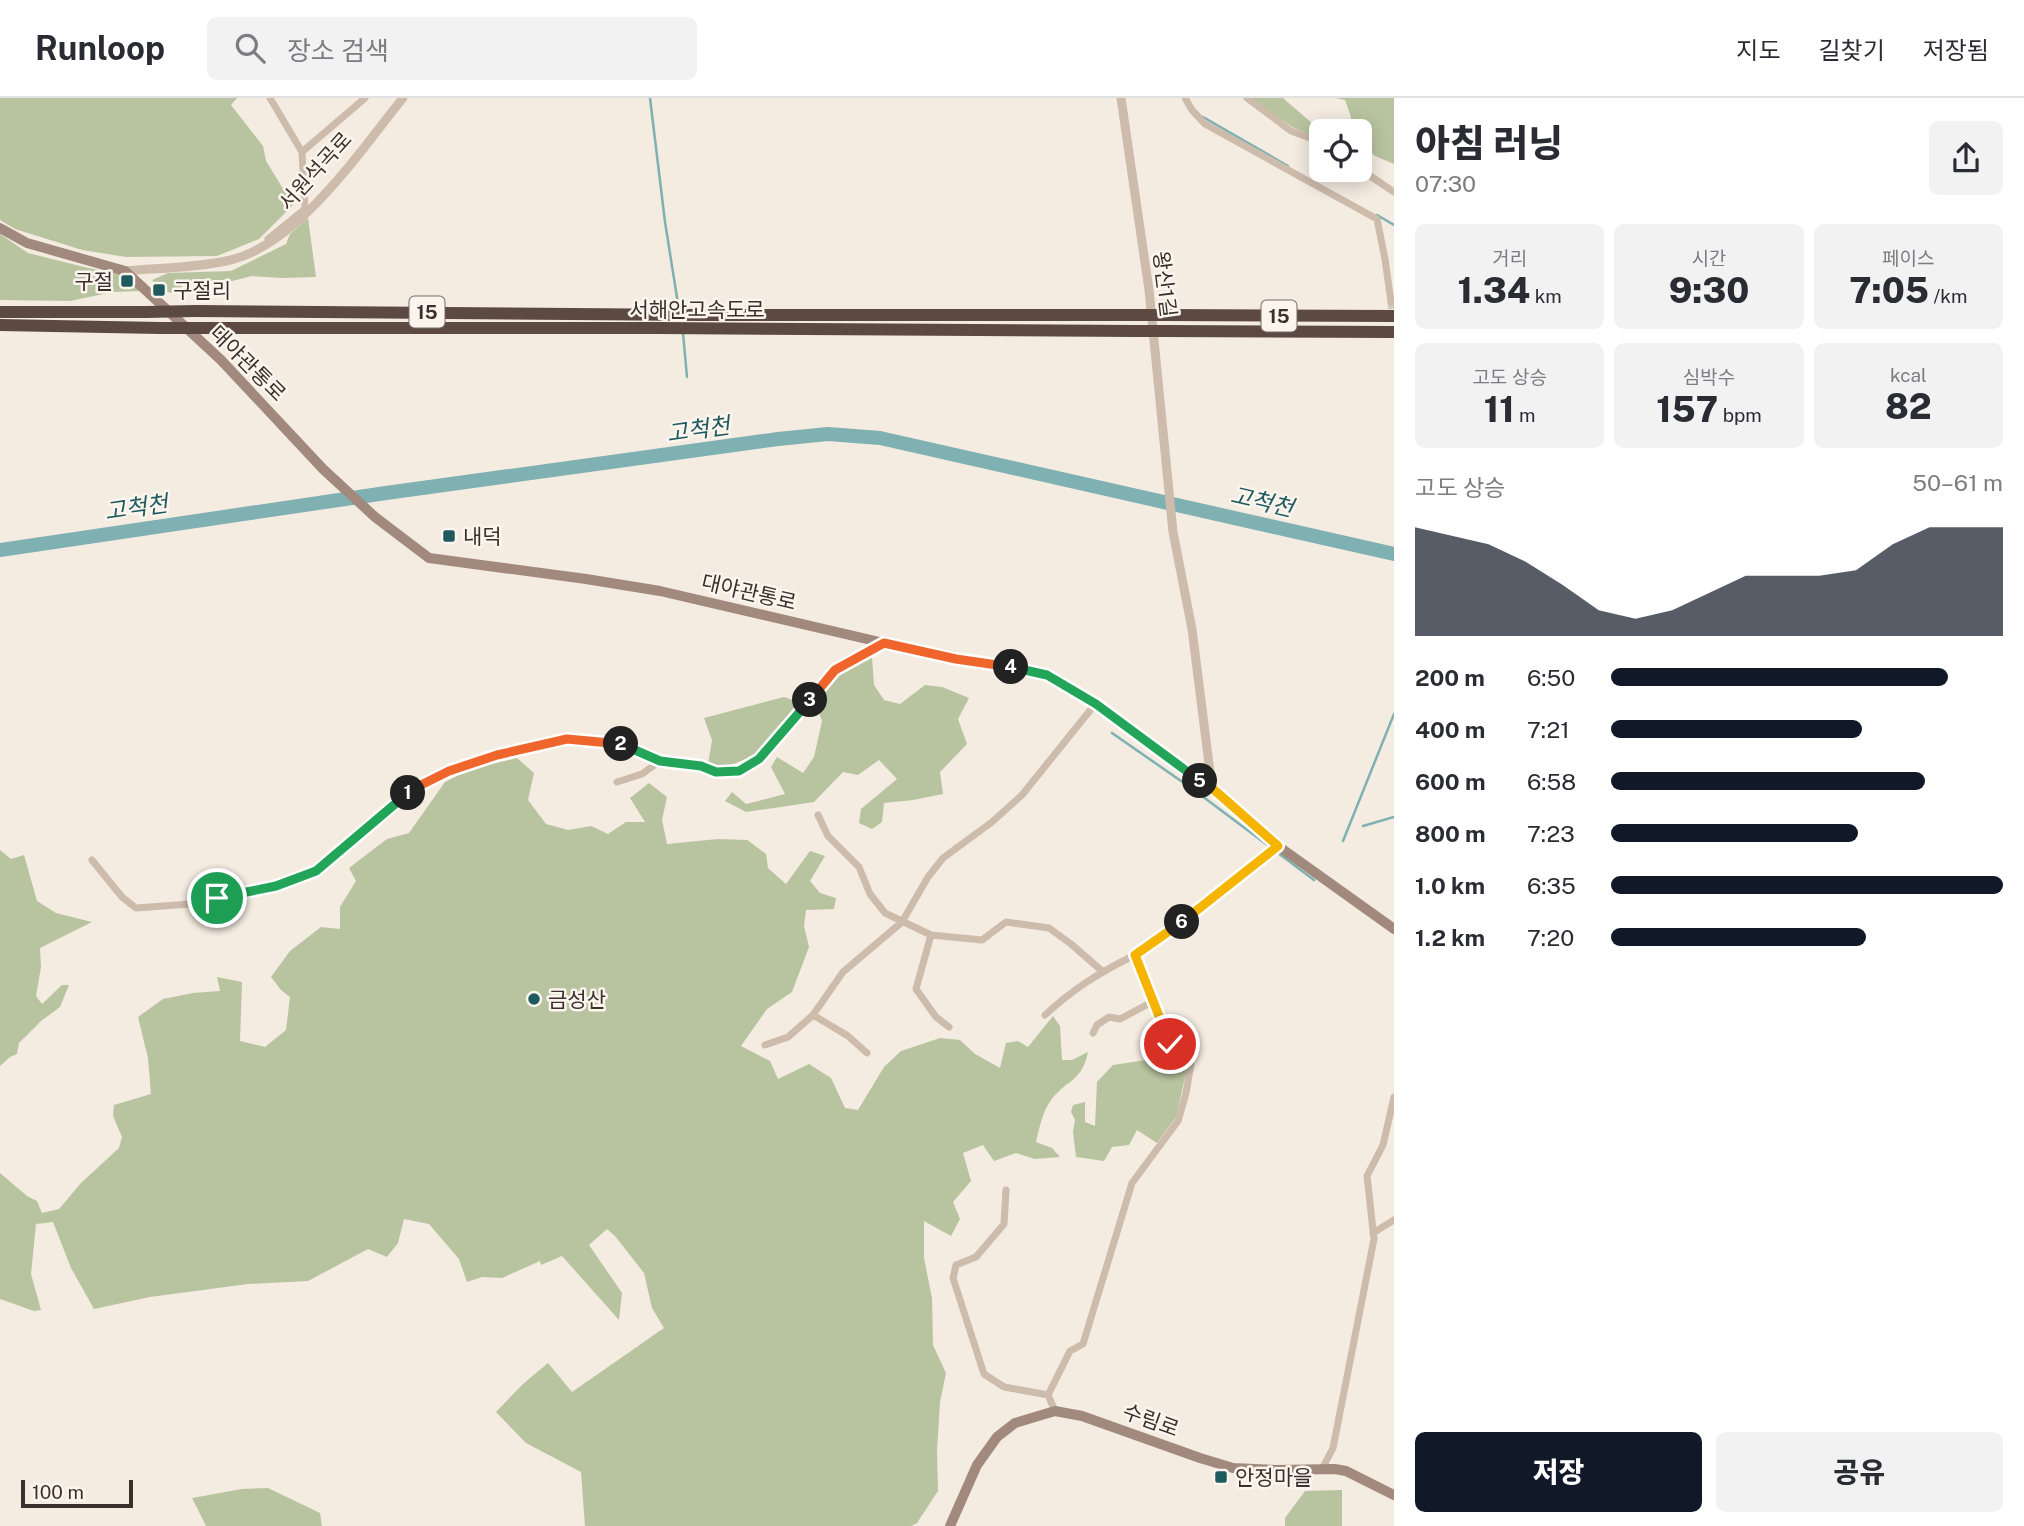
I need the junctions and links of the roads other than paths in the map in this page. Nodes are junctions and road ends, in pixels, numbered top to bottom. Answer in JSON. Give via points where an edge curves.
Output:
{"nodes":[{"id":1,"x":270,"y":98,"type":"edge"},
{"id":2,"x":365,"y":98,"type":"edge"},
{"id":3,"x":403,"y":98,"type":"edge"},
{"id":4,"x":1121,"y":98,"type":"edge"},
{"id":5,"x":1185,"y":98,"type":"edge"},
{"id":6,"x":1247,"y":98,"type":"edge"},
{"id":7,"x":1309,"y":138,"type":"edge"},
{"id":8,"x":302,"y":152,"type":"junction"},
{"id":9,"x":1372,"y":177,"type":"edge"},
{"id":10,"x":1394,"y":192,"type":"edge"},
{"id":11,"x":0,"y":228,"type":"edge"},
{"id":12,"x":254,"y":250,"type":"junction"},
{"id":13,"x":125,"y":271,"type":"junction"},
{"id":14,"x":1391,"y":302,"type":"dead end"},
{"id":15,"x":0,"y":312,"type":"edge"},
{"id":16,"x":1394,"y":316,"type":"edge"},
{"id":17,"x":658,"y":321,"type":"junction"},
{"id":18,"x":700,"y":321,"type":"junction"},
{"id":19,"x":0,"y":325,"type":"edge"},
{"id":20,"x":1394,"y":332,"type":"edge"},
{"id":21,"x":884,"y":643,"type":"junction"},
{"id":22,"x":1096,"y":704,"type":"junction"},
{"id":23,"x":660,"y":761,"type":"junction"},
{"id":24,"x":617,"y":782,"type":"dead end"},
{"id":25,"x":1212,"y":788,"type":"junction"},
{"id":26,"x":818,"y":815,"type":"dead end"},
{"id":27,"x":1275,"y":849,"type":"junction"},
{"id":28,"x":92,"y":860,"type":"dead end"},
{"id":29,"x":902,"y":922,"type":"junction"},
{"id":30,"x":1394,"y":929,"type":"edge"},
{"id":31,"x":931,"y":935,"type":"junction"},
{"id":32,"x":1135,"y":955,"type":"junction"},
{"id":33,"x":1102,"y":971,"type":"junction"},
{"id":34,"x":1152,"y":1003,"type":"junction"},
{"id":35,"x":813,"y":1015,"type":"junction"},
{"id":36,"x":1045,"y":1016,"type":"dead end"},
{"id":37,"x":950,"y":1027,"type":"dead end"},
{"id":38,"x":1093,"y":1033,"type":"dead end"},
{"id":39,"x":765,"y":1045,"type":"dead end"},
{"id":40,"x":867,"y":1054,"type":"dead end"},
{"id":41,"x":1394,"y":1097,"type":"edge"},
{"id":42,"x":1006,"y":1190,"type":"dead end"},
{"id":43,"x":1394,"y":1220,"type":"edge"},
{"id":44,"x":1373,"y":1233,"type":"junction"},
{"id":45,"x":1048,"y":1395,"type":"junction"},
{"id":46,"x":1055,"y":1411,"type":"junction"},
{"id":47,"x":1322,"y":1469,"type":"junction"},
{"id":48,"x":1394,"y":1495,"type":"edge"},
{"id":49,"x":950,"y":1526,"type":"edge"}],
"edges":[{"from":1,"to":8,"type":"street"},
{"from":2,"to":8,"type":"street"},
{"from":3,"to":12,"type":"street","name":"서원석곡로","via":[[314,206],[283,234]]},
{"from":4,"to":25,"type":"street","name":"왕산1길","via":[[1149,290],[1173,532],[1192,629]]},
{"from":5,"to":14,"type":"street","via":[[1205,124],[1377,219]]},
{"from":6,"to":7,"type":"street","via":[[1291,131]]},
{"from":8,"to":12,"type":"street","via":[[304,209]]},
{"from":9,"to":10,"type":"street"},
{"from":11,"to":13,"type":"main road","name":"서원석곡로","via":[[27,243]]},
{"from":12,"to":13,"type":"street","name":"서원석곡로","via":[[227,261]]},
{"from":13,"to":21,"type":"main road","name":"대야관통로","via":[[221,360],[330,475],[429,558],[660,591]]},
{"from":15,"to":17,"type":"highway","name":"서해안고속도로","number":"15","bridge":true,"via":[[197,311]]},
{"from":16,"to":18,"type":"highway","name":"서해안고속도로","number":"15","bridge":true},
{"from":17,"to":18,"type":"highway","name":"서해안고속도로","number":"15"},
{"from":17,"to":19,"type":"highway","name":"서해안고속도로","number":"15","bridge":true,"via":[[212,328]]},
{"from":18,"to":20,"type":"highway","name":"서해안고속도로","number":"15","bridge":true},
{"from":21,"to":22,"type":"main road","name":"대야관통로","via":[[1047,675]]},
{"from":21,"to":23,"type":"street","via":[[835,670],[759,759],[739,771],[716,772]]},
{"from":22,"to":25,"type":"main road","name":"대야관통로"},
{"from":22,"to":29,"type":"street","via":[[1022,794],[943,858]]},
{"from":23,"to":24,"type":"street","via":[[642,774]]},
{"from":23,"to":28,"type":"street","via":[[621,744],[567,739],[497,755],[415,788],[316,871],[276,886],[190,904],[136,908]]},
{"from":25,"to":27,"type":"main road","name":"대야관통로"},
{"from":26,"to":29,"type":"street","via":[[828,836],[859,867],[870,894],[885,913]]},
{"from":27,"to":30,"type":"main road","name":"대야관통로"},
{"from":27,"to":32,"type":"street"},
{"from":29,"to":31,"type":"street"},
{"from":29,"to":35,"type":"street","via":[[843,972]]},
{"from":31,"to":33,"type":"street","via":[[982,940],[1006,922],[1049,928]]},
{"from":31,"to":37,"type":"street","via":[[916,989],[936,1017]]},
{"from":32,"to":33,"type":"street"},
{"from":32,"to":34,"type":"street"},
{"from":33,"to":36,"type":"street"},
{"from":34,"to":38,"type":"street","via":[[1120,1019],[1109,1017]]},
{"from":34,"to":45,"type":"street","via":[[1170,1044],[1191,1064],[1186,1093],[1178,1121],[1132,1183],[1083,1344],[1070,1351]]},
{"from":35,"to":39,"type":"street","via":[[788,1037]]},
{"from":35,"to":40,"type":"street"},
{"from":41,"to":44,"type":"street","via":[[1383,1145],[1367,1176]]},
{"from":42,"to":45,"type":"street","via":[[1004,1224],[976,1257],[956,1265],[953,1278],[984,1374],[1004,1387]]},
{"from":43,"to":44,"type":"street"},
{"from":44,"to":47,"type":"street","via":[[1333,1448]]},
{"from":45,"to":46,"type":"street"},
{"from":46,"to":47,"type":"main road","name":"수림로","via":[[1233,1468]]},
{"from":46,"to":49,"type":"main road","name":"수림로","via":[[1015,1423],[997,1437],[977,1465]]},
{"from":47,"to":48,"type":"main road","name":"수림로","via":[[1346,1471]]}]}
